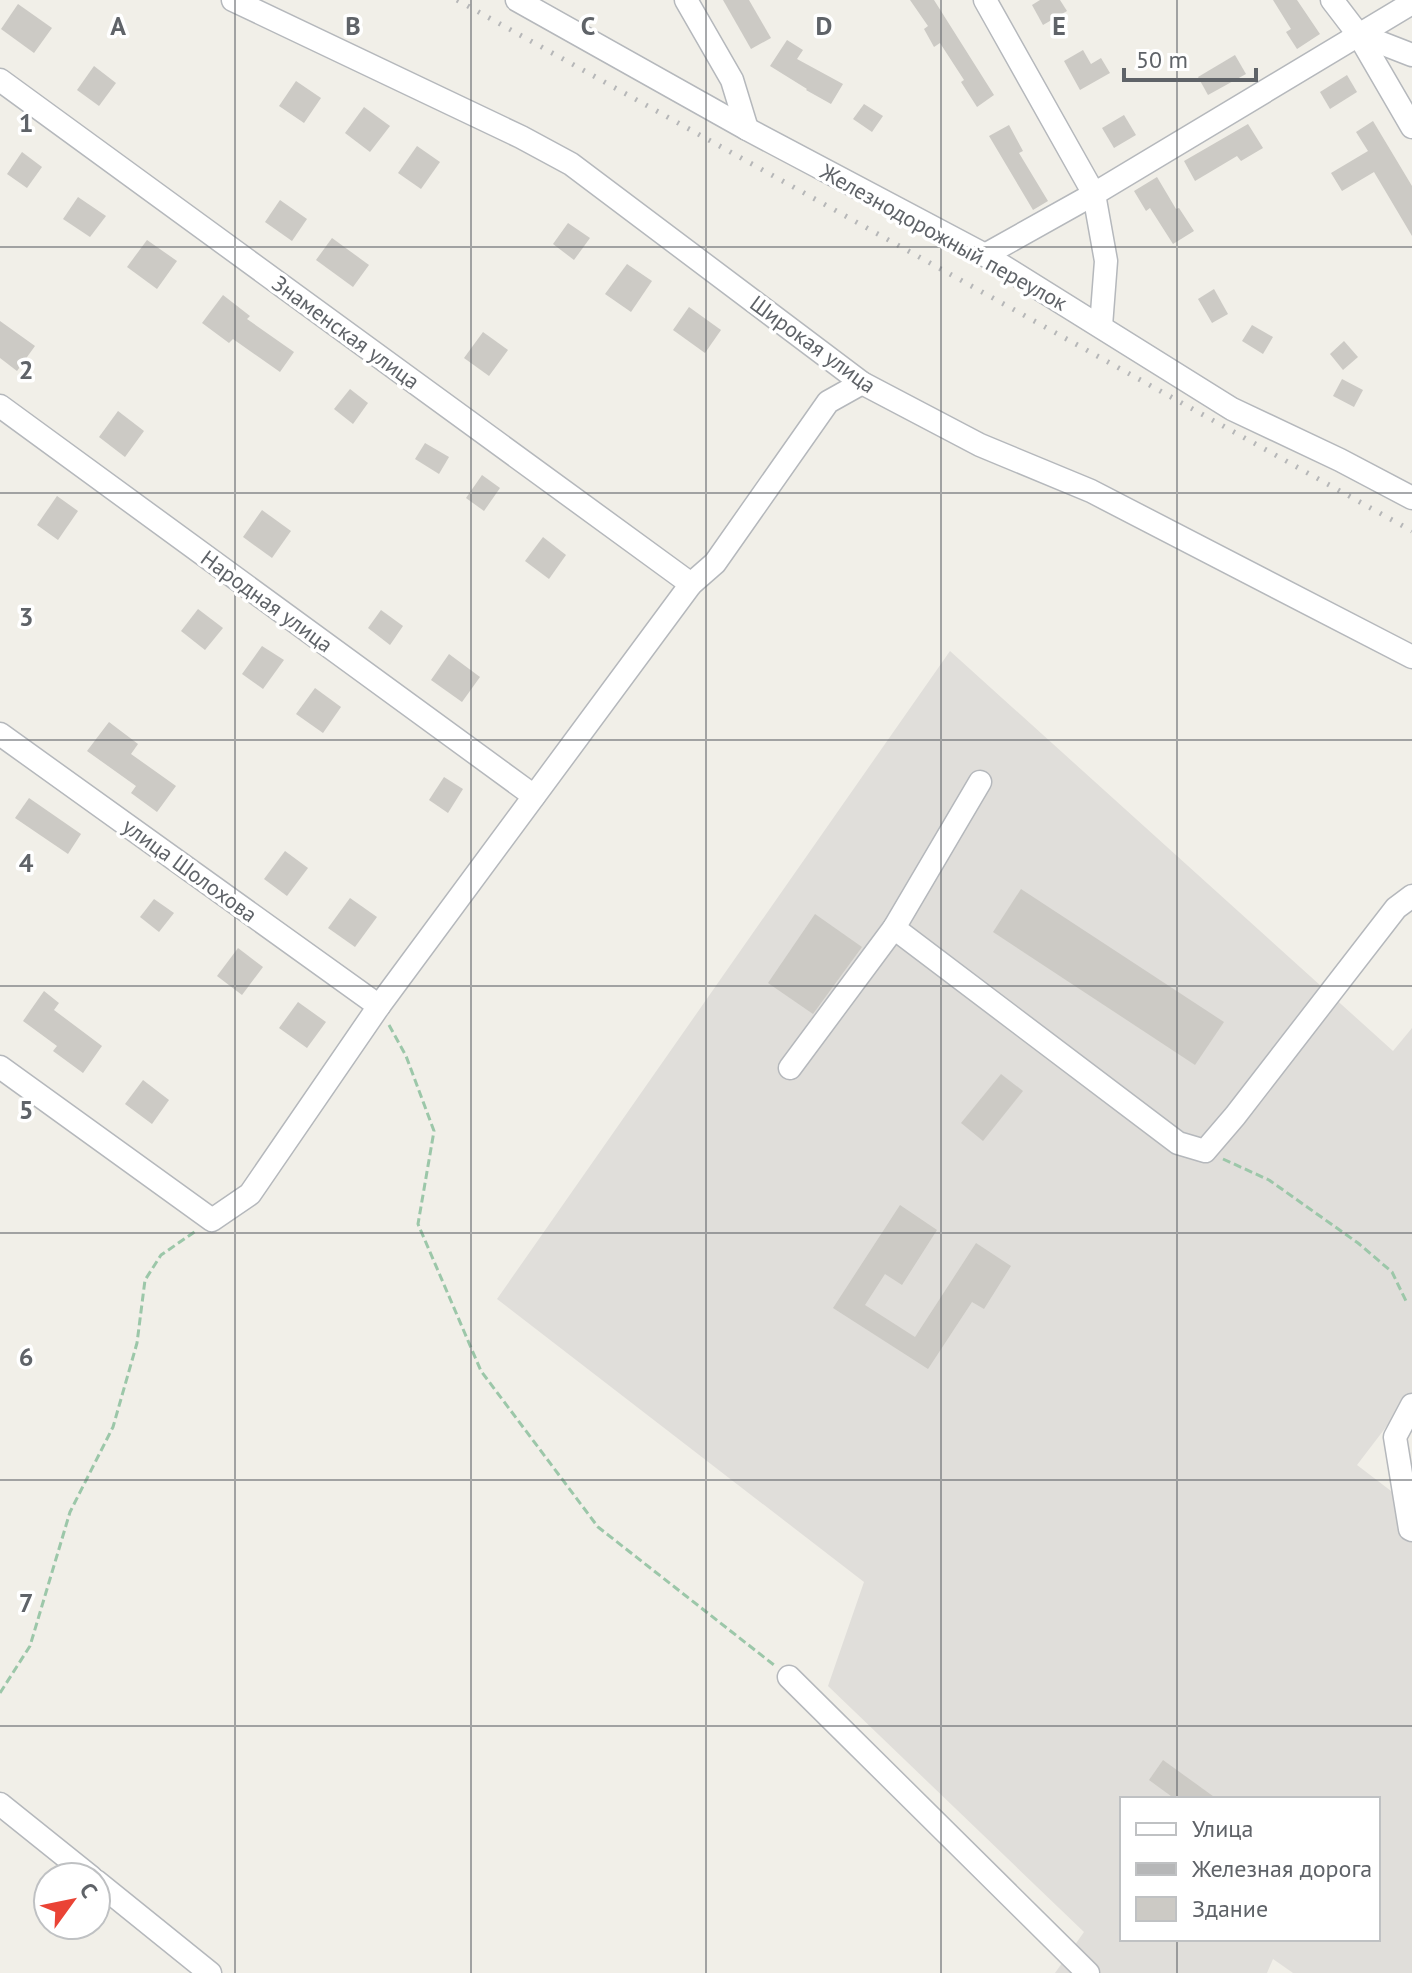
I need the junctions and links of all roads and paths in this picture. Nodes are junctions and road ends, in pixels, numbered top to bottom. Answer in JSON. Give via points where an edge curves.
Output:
{"nodes":[{"id":1,"x":233,"y":0,"type":"edge"},
{"id":2,"x":517,"y":0,"type":"edge"},
{"id":3,"x":686,"y":0,"type":"edge"},
{"id":4,"x":985,"y":0,"type":"edge"},
{"id":5,"x":1332,"y":0,"type":"edge"},
{"id":6,"x":1406,"y":10,"type":"edge"},
{"id":7,"x":1358,"y":34,"type":"junction"},
{"id":8,"x":1412,"y":55,"type":"edge"},
{"id":9,"x":0,"y":80,"type":"edge"},
{"id":10,"x":1412,"y":127,"type":"edge"},
{"id":11,"x":747,"y":129,"type":"junction"},
{"id":12,"x":1094,"y":194,"type":"junction"},
{"id":13,"x":985,"y":255,"type":"junction"},
{"id":14,"x":1101,"y":326,"type":"junction"},
{"id":15,"x":862,"y":383,"type":"junction"},
{"id":16,"x":0,"y":406,"type":"edge"},
{"id":17,"x":1412,"y":498,"type":"edge"},
{"id":18,"x":691,"y":584,"type":"junction"},
{"id":19,"x":1412,"y":657,"type":"edge"},
{"id":20,"x":0,"y":734,"type":"edge"},
{"id":21,"x":980,"y":782,"type":"dead end"},
{"id":22,"x":534,"y":796,"type":"junction"},
{"id":23,"x":1412,"y":896,"type":"edge"},
{"id":24,"x":894,"y":928,"type":"junction"},
{"id":25,"x":379,"y":1006,"type":"junction"},
{"id":26,"x":0,"y":1067,"type":"edge"},
{"id":27,"x":790,"y":1068,"type":"dead end"},
{"id":28,"x":1205,"y":1151,"type":"junction"},
{"id":29,"x":212,"y":1220,"type":"junction"},
{"id":30,"x":1407,"y":1303,"type":"dead end"},
{"id":31,"x":1412,"y":1405,"type":"edge"},
{"id":32,"x":1412,"y":1530,"type":"edge"},
{"id":33,"x":789,"y":1677,"type":"joint"},
{"id":34,"x":0,"y":1693,"type":"edge"},
{"id":35,"x":0,"y":1804,"type":"edge"},
{"id":36,"x":71,"y":1861,"type":"edge"},
{"id":37,"x":112,"y":1894,"type":"edge"},
{"id":38,"x":210,"y":1973,"type":"edge"},
{"id":39,"x":1088,"y":1973,"type":"edge"}],
"edges":[{"from":1,"to":15,"type":"street","name":"Широкая улица","via":[[571,164]]},
{"from":2,"to":11,"type":"street","name":"Железнодорожный переулок"},
{"from":3,"to":11,"type":"street","via":[[732,80]]},
{"from":4,"to":12,"type":"street"},
{"from":5,"to":7,"type":"street"},
{"from":6,"to":7,"type":"street"},
{"from":7,"to":8,"type":"street"},
{"from":7,"to":10,"type":"street"},
{"from":7,"to":12,"type":"street"},
{"from":9,"to":18,"type":"street","name":"Знаменская улица"},
{"from":11,"to":13,"type":"street","name":"Железнодорожный переулок"},
{"from":12,"to":13,"type":"street"},
{"from":12,"to":14,"type":"street","via":[[1106,261]]},
{"from":13,"to":14,"type":"street","name":"Железнодорожный переулок"},
{"from":14,"to":17,"type":"street","name":"Железнодорожный переулок","via":[[1232,409]]},
{"from":15,"to":18,"type":"street","via":[[828,402],[715,563]]},
{"from":15,"to":19,"type":"street","name":"Широкая улица","via":[[980,445],[1091,491]]},
{"from":16,"to":22,"type":"street","name":"Народная улица"},
{"from":18,"to":22,"type":"street"},
{"from":20,"to":25,"type":"street","name":"улица Шолохова"},
{"from":21,"to":24,"type":"street"},
{"from":22,"to":25,"type":"street"},
{"from":23,"to":28,"type":"street","via":[[1396,908]]},
{"from":24,"to":27,"type":"street"},
{"from":24,"to":28,"type":"street","via":[[1178,1143]]},
{"from":25,"to":29,"type":"street","via":[[250,1194]]},
{"from":25,"to":33,"type":"path","via":[[406,1056],[434,1131],[418,1224],[481,1371],[598,1527]]},
{"from":26,"to":29,"type":"street"},
{"from":28,"to":30,"type":"path","via":[[1269,1180],[1358,1243],[1392,1272]]},
{"from":29,"to":34,"type":"path","via":[[161,1255],[145,1280],[137,1343],[113,1427],[70,1512],[30,1646]]},
{"from":31,"to":32,"type":"street","via":[[1395,1437]]},
{"from":33,"to":39,"type":"street"},
{"from":35,"to":36,"type":"street"},
{"from":37,"to":38,"type":"street"}]}
